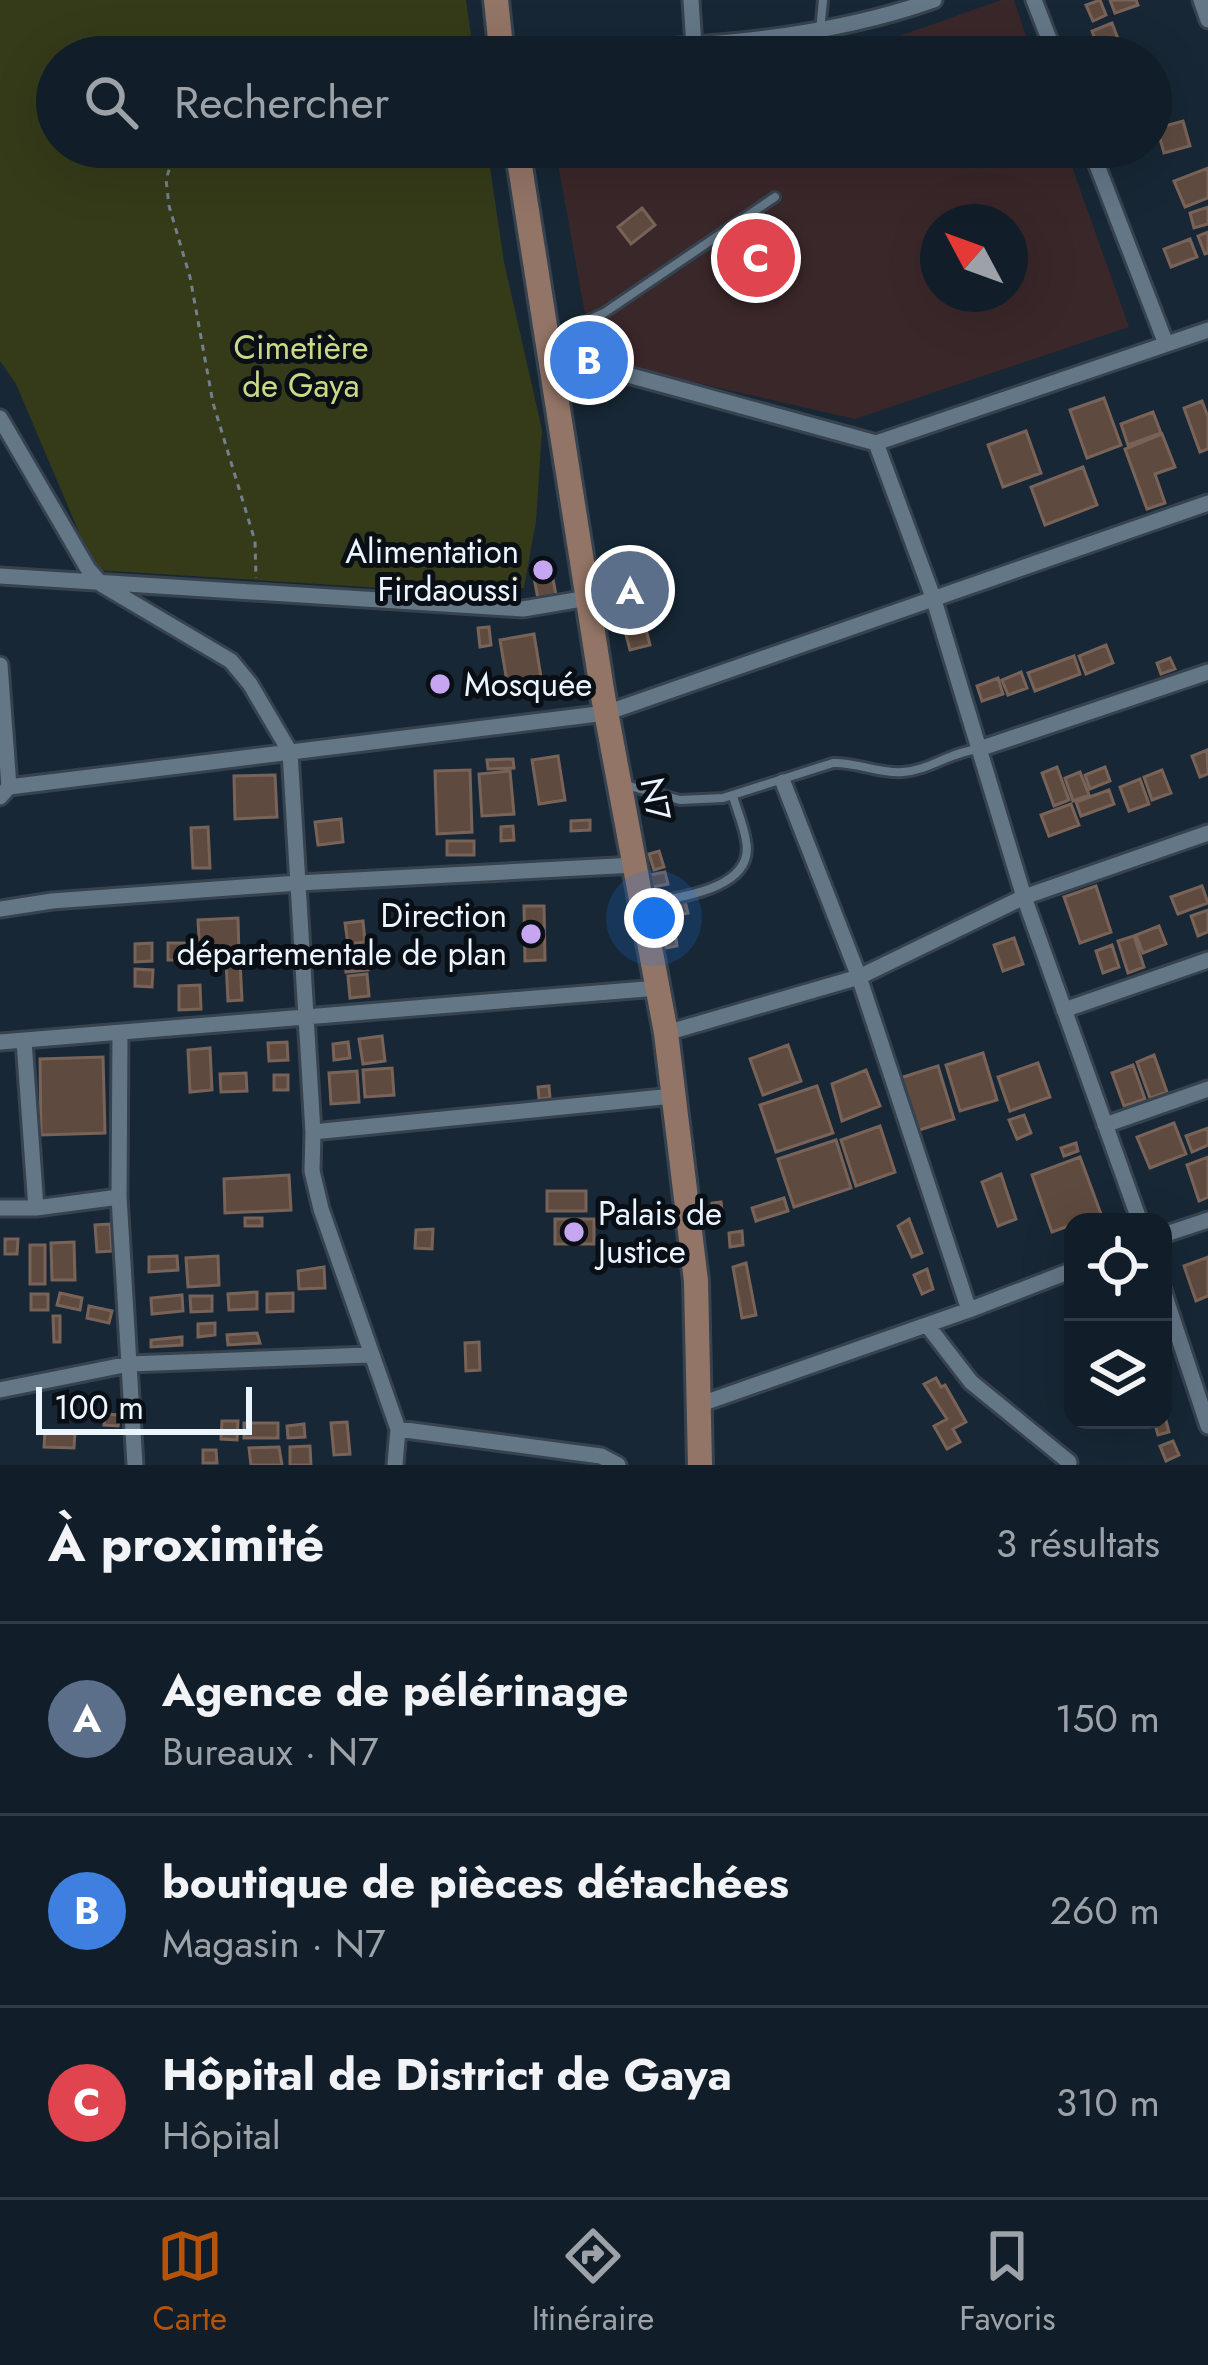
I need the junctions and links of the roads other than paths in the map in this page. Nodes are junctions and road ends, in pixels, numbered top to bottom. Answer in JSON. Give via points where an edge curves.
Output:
{"nodes":[{"id":1,"x":496,"y":0,"type":"edge"},
{"id":2,"x":692,"y":0,"type":"edge"},
{"id":3,"x":824,"y":0,"type":"edge"},
{"id":4,"x":934,"y":0,"type":"edge"},
{"id":5,"x":1034,"y":0,"type":"edge"},
{"id":6,"x":1201,"y":0,"type":"edge"},
{"id":7,"x":888,"y":8,"type":"edge"},
{"id":8,"x":1208,"y":20,"type":"edge"},
{"id":9,"x":819,"y":33,"type":"junction"},
{"id":10,"x":500,"y":36,"type":"edge"},
{"id":11,"x":694,"y":36,"type":"edge"},
{"id":12,"x":792,"y":36,"type":"edge"},
{"id":13,"x":1048,"y":36,"type":"edge"},
{"id":14,"x":520,"y":168,"type":"edge"},
{"id":15,"x":1098,"y":168,"type":"edge"},
{"id":16,"x":775,"y":197,"type":"dead end"},
{"id":17,"x":1208,"y":330,"type":"edge"},
{"id":18,"x":548,"y":339,"type":"junction"},
{"id":19,"x":1166,"y":344,"type":"junction"},
{"id":20,"x":554,"y":383,"type":"junction"},
{"id":21,"x":0,"y":418,"type":"edge"},
{"id":22,"x":876,"y":443,"type":"junction"},
{"id":23,"x":1208,"y":502,"type":"edge"},
{"id":24,"x":0,"y":576,"type":"edge"},
{"id":25,"x":101,"y":584,"type":"junction"},
{"id":26,"x":933,"y":597,"type":"junction"},
{"id":27,"x":588,"y":598,"type":"junction"},
{"id":28,"x":0,"y":665,"type":"edge"},
{"id":29,"x":1208,"y":672,"type":"edge"},
{"id":30,"x":606,"y":713,"type":"junction"},
{"id":31,"x":979,"y":749,"type":"junction"},
{"id":32,"x":290,"y":752,"type":"junction"},
{"id":33,"x":783,"y":782,"type":"junction"},
{"id":34,"x":619,"y":783,"type":"junction"},
{"id":35,"x":5,"y":792,"type":"edge"},
{"id":36,"x":733,"y":796,"type":"junction"},
{"id":37,"x":1208,"y":833,"type":"edge"},
{"id":38,"x":635,"y":866,"type":"junction"},
{"id":39,"x":298,"y":883,"type":"junction"},
{"id":40,"x":1024,"y":897,"type":"junction"},
{"id":41,"x":642,"y":904,"type":"junction"},
{"id":42,"x":0,"y":909,"type":"edge"},
{"id":43,"x":1208,"y":960,"type":"edge"},
{"id":44,"x":859,"y":977,"type":"junction"},
{"id":45,"x":658,"y":988,"type":"junction"},
{"id":46,"x":1064,"y":1010,"type":"junction"},
{"id":47,"x":306,"y":1017,"type":"junction"},
{"id":48,"x":120,"y":1033,"type":"junction"},
{"id":49,"x":667,"y":1034,"type":"junction"},
{"id":50,"x":24,"y":1041,"type":"junction"},
{"id":51,"x":0,"y":1042,"type":"edge"},
{"id":52,"x":1208,"y":1089,"type":"edge"},
{"id":53,"x":673,"y":1096,"type":"junction"},
{"id":54,"x":1105,"y":1124,"type":"junction"},
{"id":55,"x":313,"y":1132,"type":"junction"},
{"id":56,"x":119,"y":1197,"type":"junction"},
{"id":57,"x":0,"y":1208,"type":"edge"},
{"id":58,"x":36,"y":1208,"type":"junction"},
{"id":59,"x":1137,"y":1213,"type":"edge"},
{"id":60,"x":1208,"y":1220,"type":"edge"},
{"id":61,"x":1172,"y":1232,"type":"edge"},
{"id":62,"x":1064,"y":1273,"type":"edge"},
{"id":63,"x":969,"y":1310,"type":"junction"},
{"id":64,"x":1172,"y":1317,"type":"edge"},
{"id":65,"x":927,"y":1325,"type":"junction"},
{"id":66,"x":369,"y":1355,"type":"junction"},
{"id":67,"x":129,"y":1364,"type":"junction"},
{"id":68,"x":1208,"y":1364,"type":"edge"},
{"id":69,"x":1190,"y":1370,"type":"junction"},
{"id":70,"x":0,"y":1390,"type":"edge"},
{"id":71,"x":701,"y":1404,"type":"junction"},
{"id":72,"x":1208,"y":1426,"type":"edge"},
{"id":73,"x":398,"y":1429,"type":"junction"},
{"id":74,"x":1069,"y":1462,"type":"dead end"},
{"id":75,"x":135,"y":1465,"type":"edge"},
{"id":76,"x":394,"y":1465,"type":"edge"},
{"id":77,"x":618,"y":1465,"type":"edge"},
{"id":78,"x":700,"y":1465,"type":"edge"}],
"edges":[{"from":1,"to":10,"type":"main road"},
{"from":2,"to":11,"type":"street"},
{"from":3,"to":9,"type":"lane"},
{"from":4,"to":7,"type":"street"},
{"from":5,"to":13,"type":"street"},
{"from":6,"to":8,"type":"street"},
{"from":7,"to":9,"type":"street"},
{"from":9,"to":12,"type":"street"},
{"from":14,"to":18,"type":"main road","name":"N7"},
{"from":15,"to":19,"type":"street"},
{"from":16,"to":18,"type":"lane","via":[[604,314]]},
{"from":17,"to":19,"type":"street"},
{"from":18,"to":20,"type":"main road","name":"N7"},
{"from":19,"to":22,"type":"street"},
{"from":20,"to":22,"type":"street","via":[[617,372]]},
{"from":20,"to":27,"type":"main road","name":"N7"},
{"from":21,"to":25,"type":"street"},
{"from":22,"to":26,"type":"street"},
{"from":23,"to":26,"type":"street"},
{"from":24,"to":25,"type":"street"},
{"from":25,"to":27,"type":"street","via":[[523,609]]},
{"from":25,"to":32,"type":"street","via":[[231,661]]},
{"from":26,"to":30,"type":"street"},
{"from":26,"to":31,"type":"street"},
{"from":27,"to":30,"type":"main road","name":"N7"},
{"from":28,"to":35,"type":"street"},
{"from":29,"to":31,"type":"street"},
{"from":30,"to":32,"type":"street"},
{"from":30,"to":34,"type":"main road","name":"N7"},
{"from":31,"to":33,"type":"lane","via":[[902,772],[852,762]]},
{"from":31,"to":40,"type":"street"},
{"from":32,"to":35,"type":"street"},
{"from":32,"to":39,"type":"street"},
{"from":33,"to":36,"type":"lane"},
{"from":33,"to":44,"type":"street"},
{"from":34,"to":36,"type":"lane","via":[[680,800]]},
{"from":34,"to":38,"type":"main road","name":"N7"},
{"from":36,"to":41,"type":"lane","via":[[748,846],[723,885]]},
{"from":37,"to":40,"type":"street"},
{"from":38,"to":39,"type":"street"},
{"from":38,"to":41,"type":"main road","name":"N7"},
{"from":39,"to":42,"type":"street"},
{"from":39,"to":47,"type":"street"},
{"from":40,"to":44,"type":"street"},
{"from":40,"to":46,"type":"street"},
{"from":41,"to":45,"type":"main road","name":"N7"},
{"from":43,"to":46,"type":"street"},
{"from":44,"to":49,"type":"street"},
{"from":44,"to":63,"type":"street"},
{"from":45,"to":47,"type":"street"},
{"from":45,"to":49,"type":"main road","name":"N7"},
{"from":46,"to":54,"type":"street"},
{"from":47,"to":48,"type":"street"},
{"from":47,"to":55,"type":"street"},
{"from":48,"to":50,"type":"street"},
{"from":48,"to":56,"type":"street"},
{"from":49,"to":53,"type":"main road","name":"N7"},
{"from":50,"to":51,"type":"street"},
{"from":50,"to":58,"type":"street"},
{"from":52,"to":54,"type":"street"},
{"from":53,"to":55,"type":"street"},
{"from":53,"to":71,"type":"main road","name":"N7","via":[[696,1281]]},
{"from":54,"to":59,"type":"street"},
{"from":55,"to":66,"type":"street","via":[[311,1171]]},
{"from":56,"to":58,"type":"street"},
{"from":56,"to":67,"type":"street"},
{"from":57,"to":58,"type":"street"},
{"from":60,"to":61,"type":"street"},
{"from":62,"to":63,"type":"street"},
{"from":63,"to":65,"type":"street"},
{"from":64,"to":69,"type":"street"},
{"from":65,"to":71,"type":"street"},
{"from":65,"to":74,"type":"street","via":[[971,1382]]},
{"from":66,"to":67,"type":"street"},
{"from":66,"to":73,"type":"street"},
{"from":67,"to":70,"type":"street"},
{"from":67,"to":75,"type":"street"},
{"from":68,"to":69,"type":"street"},
{"from":69,"to":72,"type":"street"},
{"from":71,"to":78,"type":"main road","name":"N7"},
{"from":73,"to":76,"type":"street"},
{"from":73,"to":77,"type":"street","via":[[602,1456]]}]}
